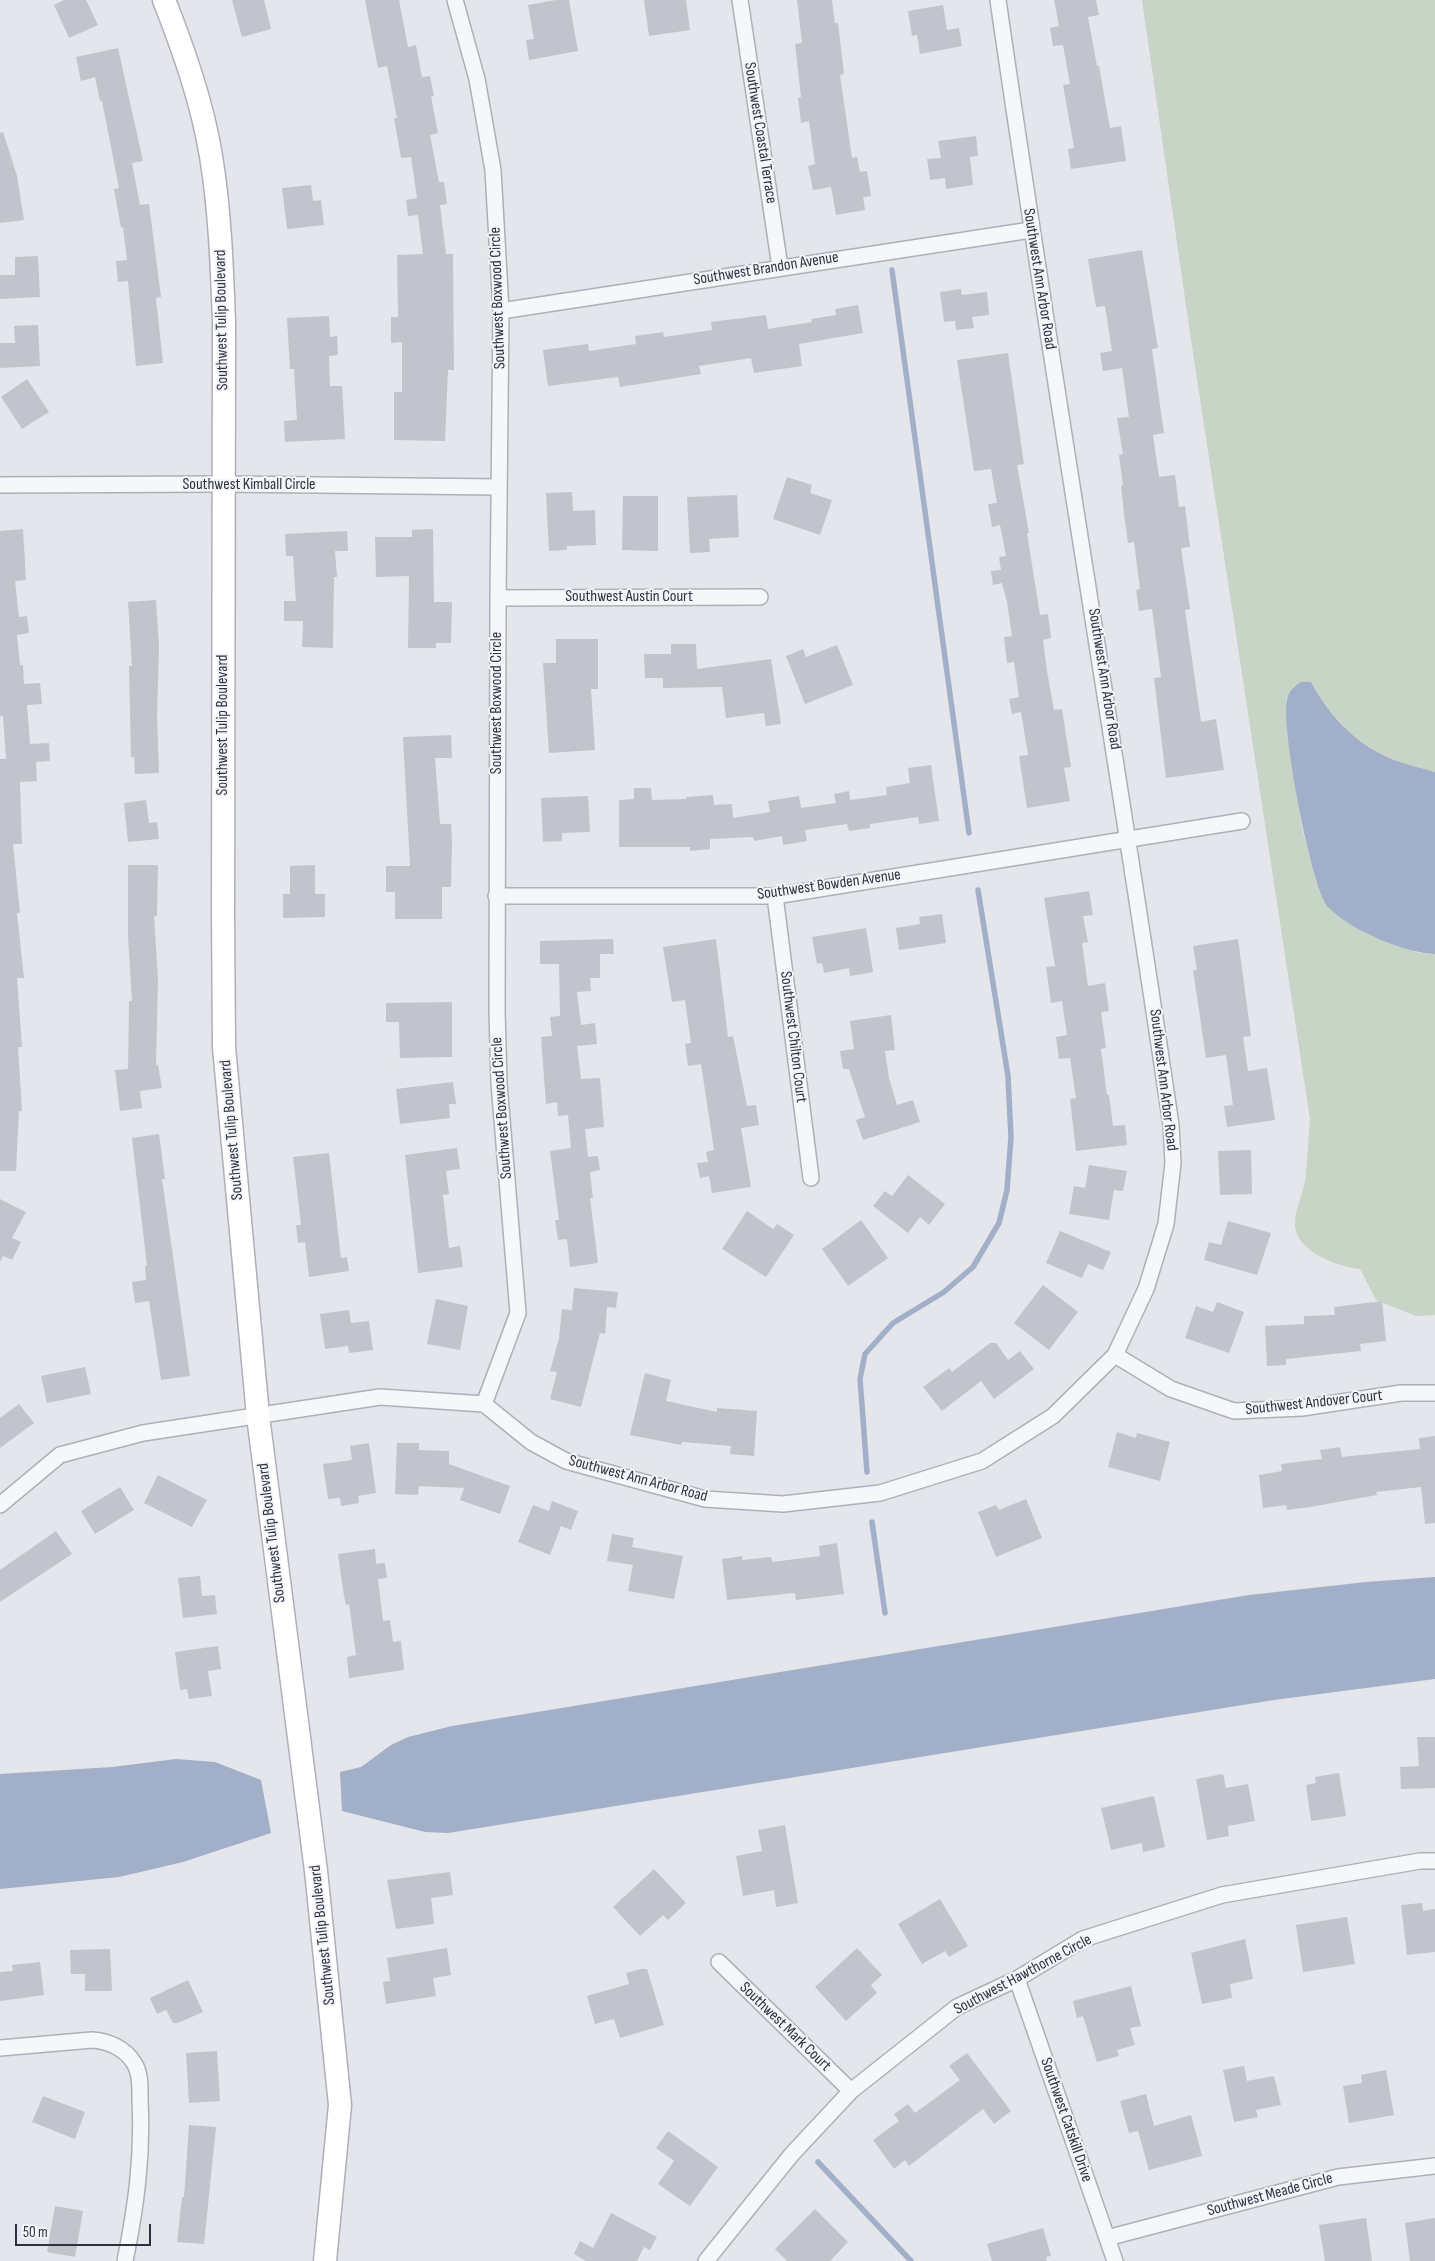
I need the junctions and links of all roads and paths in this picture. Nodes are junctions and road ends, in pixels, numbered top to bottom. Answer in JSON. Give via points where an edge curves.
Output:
{"nodes":[{"id":1,"x":164,"y":0,"type":"edge"},
{"id":2,"x":455,"y":0,"type":"edge"},
{"id":3,"x":740,"y":0,"type":"edge"},
{"id":4,"x":998,"y":0,"type":"edge"},
{"id":5,"x":1031,"y":230,"type":"junction"},
{"id":6,"x":780,"y":267,"type":"junction"},
{"id":7,"x":501,"y":311,"type":"junction"},
{"id":8,"x":224,"y":484,"type":"junction"},
{"id":9,"x":0,"y":486,"type":"edge"},
{"id":10,"x":499,"y":488,"type":"junction"},
{"id":11,"x":760,"y":597,"type":"dead end"},
{"id":12,"x":498,"y":598,"type":"junction"},
{"id":13,"x":1242,"y":821,"type":"dead end"},
{"id":14,"x":1130,"y":840,"type":"junction"},
{"id":15,"x":496,"y":896,"type":"junction"},
{"id":16,"x":775,"y":896,"type":"junction"},
{"id":17,"x":811,"y":1178,"type":"dead end"},
{"id":18,"x":1116,"y":1355,"type":"junction"},
{"id":19,"x":1435,"y":1392,"type":"edge"},
{"id":20,"x":484,"y":1404,"type":"junction"},
{"id":21,"x":258,"y":1416,"type":"junction"},
{"id":22,"x":0,"y":1505,"type":"edge"},
{"id":23,"x":1435,"y":1861,"type":"edge"},
{"id":24,"x":719,"y":1962,"type":"dead end"},
{"id":25,"x":1017,"y":1979,"type":"junction"},
{"id":26,"x":0,"y":2048,"type":"edge"},
{"id":27,"x":851,"y":2091,"type":"junction"},
{"id":28,"x":1435,"y":2166,"type":"edge"},
{"id":29,"x":1107,"y":2238,"type":"junction"},
{"id":30,"x":125,"y":2261,"type":"edge"},
{"id":31,"x":325,"y":2261,"type":"edge"},
{"id":32,"x":706,"y":2261,"type":"edge"},
{"id":33,"x":1115,"y":2261,"type":"edge"}],
"edges":[{"from":1,"to":8,"type":"street","name":"Southwest Tulip Boulevard","via":[[190,70],[211,155],[220,228],[224,322]]},
{"from":2,"to":7,"type":"street","name":"Southwest Boxwood Circle","via":[[478,80],[493,170]]},
{"from":3,"to":6,"type":"street","name":"Southwest Coastal Terrace"},
{"from":4,"to":5,"type":"street","name":"Southwest Ann Arbor Road"},
{"from":5,"to":6,"type":"street","name":"Southwest Brandon Avenue"},
{"from":5,"to":14,"type":"street","name":"Southwest Ann Arbor Road"},
{"from":6,"to":7,"type":"street","name":"Southwest Brandon Avenue"},
{"from":7,"to":10,"type":"street","name":"Southwest Boxwood Circle"},
{"from":8,"to":9,"type":"street","name":"Southwest Kimball Circle"},
{"from":8,"to":10,"type":"street","name":"Southwest Kimball Circle"},
{"from":8,"to":21,"type":"street","name":"Southwest Tulip Boulevard","via":[[224,1048]]},
{"from":10,"to":12,"type":"street","name":"Southwest Boxwood Circle"},
{"from":11,"to":12,"type":"street","name":"Southwest Austin Court"},
{"from":12,"to":15,"type":"street","name":"Southwest Boxwood Circle"},
{"from":13,"to":14,"type":"street","name":"Southwest Bowden Avenue"},
{"from":14,"to":16,"type":"street","name":"Southwest Bowden Avenue"},
{"from":14,"to":18,"type":"street","name":"Southwest Ann Arbor Road","via":[[1171,1125],[1173,1163],[1159,1253]]},
{"from":15,"to":16,"type":"street","name":"Southwest Bowden Avenue"},
{"from":15,"to":20,"type":"street","name":"Southwest Boxwood Circle","via":[[499,1083],[518,1312]]},
{"from":16,"to":17,"type":"street","name":"Southwest Chilton Court"},
{"from":18,"to":19,"type":"street","name":"Southwest Andover Court","via":[[1171,1389],[1234,1411],[1302,1408],[1401,1393]]},
{"from":18,"to":20,"type":"street","name":"Southwest Ann Arbor Road","via":[[1053,1416],[982,1461],[880,1493],[783,1504],[704,1499],[566,1461],[531,1442]]},
{"from":20,"to":21,"type":"street","via":[[380,1397]]},
{"from":21,"to":22,"type":"street","via":[[143,1433],[60,1455]]},
{"from":21,"to":31,"type":"street","name":"Southwest Tulip Boulevard","via":[[316,1871],[340,2105]]},
{"from":23,"to":25,"type":"street","name":"Southwest Hawthorne Circle","via":[[1222,1895],[1083,1939]]},
{"from":24,"to":27,"type":"street","name":"Southwest Mark Court"},
{"from":25,"to":27,"type":"street","name":"Southwest Hawthorne Circle","via":[[957,2008]]},
{"from":25,"to":29,"type":"street","name":"Southwest Catskill Drive"},
{"from":26,"to":30,"type":"street","via":[[104,2041],[122,2050],[135,2064],[140,2086],[141,2154],[136,2208]]},
{"from":27,"to":32,"type":"street","name":"Southwest Hawthorne Circle","via":[[792,2154]]},
{"from":28,"to":29,"type":"street","name":"Southwest Meade Circle","via":[[1338,2177]]},
{"from":29,"to":33,"type":"street","name":"Southwest Catskill Drive"}]}
